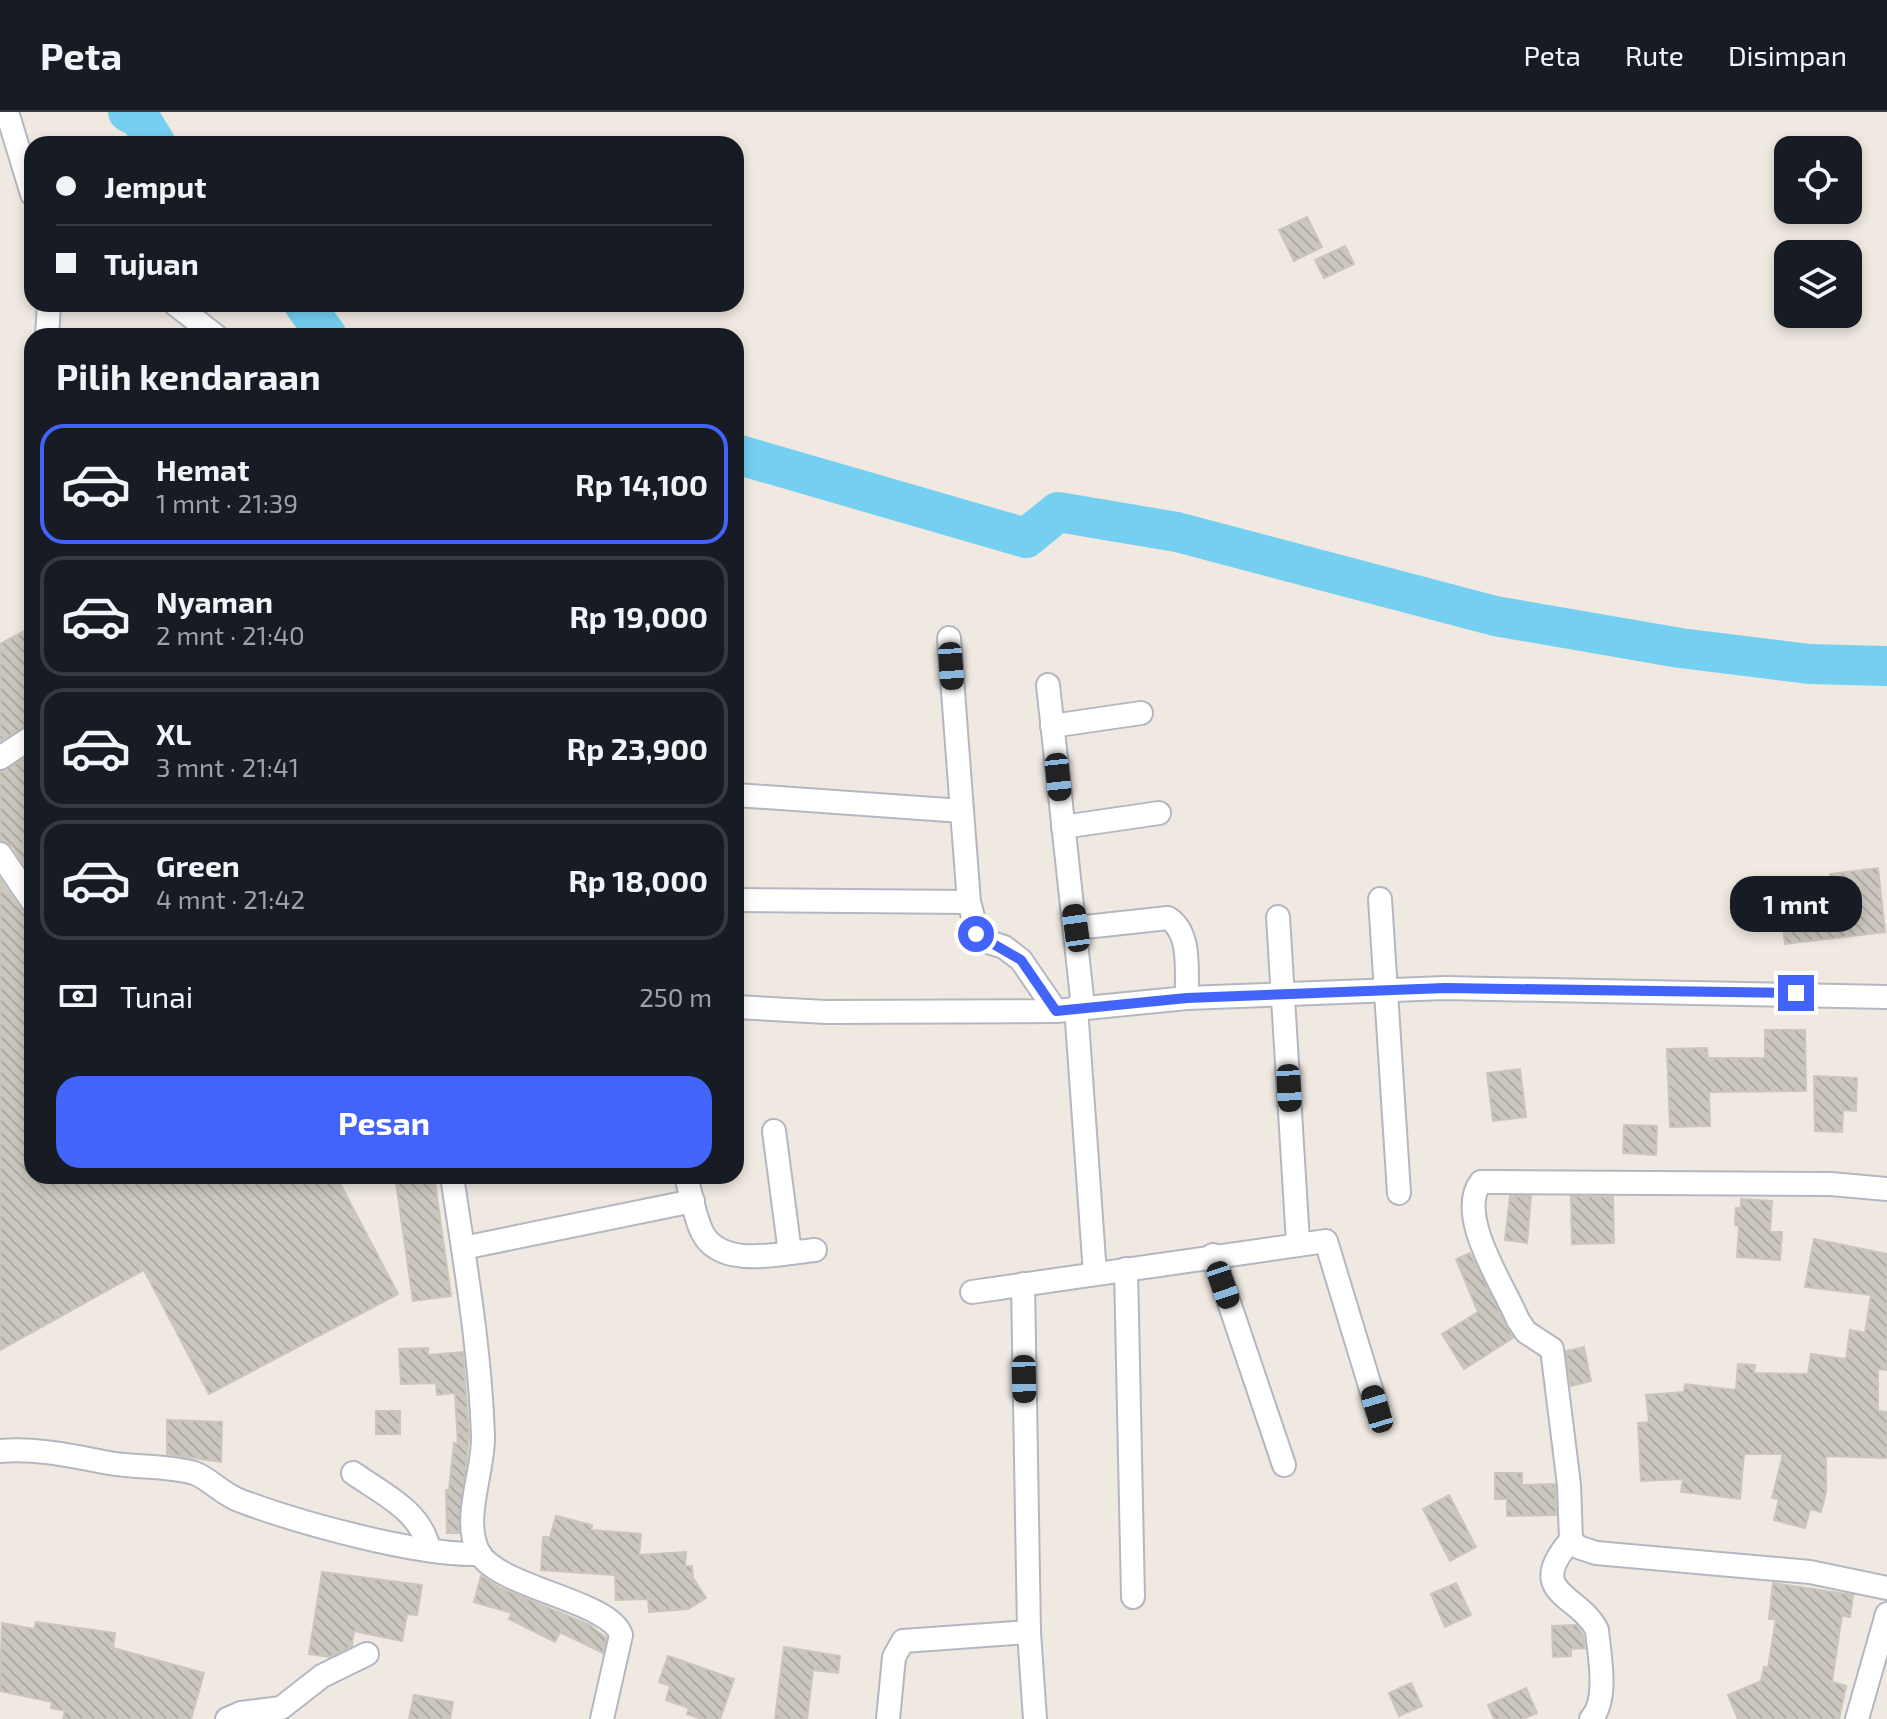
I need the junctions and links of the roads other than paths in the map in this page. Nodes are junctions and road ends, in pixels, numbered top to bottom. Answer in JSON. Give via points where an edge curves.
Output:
{"nodes":[{"id":1,"x":7,"y":112,"type":"edge"},
{"id":2,"x":24,"y":168,"type":"edge"},
{"id":3,"x":185,"y":312,"type":"edge"},
{"id":4,"x":206,"y":328,"type":"edge"},
{"id":5,"x":949,"y":638,"type":"dead end"},
{"id":6,"x":1048,"y":685,"type":"dead end"},
{"id":7,"x":1141,"y":713,"type":"dead end"},
{"id":8,"x":1052,"y":726,"type":"junction"},
{"id":9,"x":24,"y":742,"type":"edge"},
{"id":10,"x":0,"y":758,"type":"edge"},
{"id":11,"x":744,"y":796,"type":"edge"},
{"id":12,"x":962,"y":811,"type":"junction"},
{"id":13,"x":1159,"y":813,"type":"dead end"},
{"id":14,"x":1063,"y":827,"type":"junction"},
{"id":15,"x":0,"y":854,"type":"edge"},
{"id":16,"x":24,"y":889,"type":"edge"},
{"id":17,"x":1380,"y":899,"type":"dead end"},
{"id":18,"x":744,"y":900,"type":"edge"},
{"id":19,"x":969,"y":902,"type":"junction"},
{"id":20,"x":1278,"y":917,"type":"dead end"},
{"id":21,"x":1076,"y":928,"type":"junction"},
{"id":22,"x":1386,"y":991,"type":"junction"},
{"id":23,"x":1284,"y":996,"type":"junction"},
{"id":24,"x":1887,"y":997,"type":"edge"},
{"id":25,"x":1187,"y":998,"type":"junction"},
{"id":26,"x":744,"y":1007,"type":"edge"},
{"id":27,"x":1072,"y":1008,"type":"junction"},
{"id":28,"x":774,"y":1131,"type":"dead end"},
{"id":29,"x":453,"y":1184,"type":"edge"},
{"id":30,"x":688,"y":1184,"type":"edge"},
{"id":31,"x":1887,"y":1189,"type":"edge"},
{"id":32,"x":1399,"y":1193,"type":"dead end"},
{"id":33,"x":693,"y":1201,"type":"junction"},
{"id":34,"x":1298,"y":1242,"type":"junction"},
{"id":35,"x":463,"y":1248,"type":"junction"},
{"id":36,"x":815,"y":1250,"type":"dead end"},
{"id":37,"x":790,"y":1253,"type":"junction"},
{"id":38,"x":1213,"y":1255,"type":"junction"},
{"id":39,"x":1126,"y":1269,"type":"junction"},
{"id":40,"x":1095,"y":1274,"type":"junction"},
{"id":41,"x":1023,"y":1284,"type":"junction"},
{"id":42,"x":972,"y":1292,"type":"dead end"},
{"id":43,"x":1377,"y":1409,"type":"dead end"},
{"id":44,"x":0,"y":1451,"type":"edge"},
{"id":45,"x":1284,"y":1465,"type":"dead end"},
{"id":46,"x":353,"y":1473,"type":"dead end"},
{"id":47,"x":1571,"y":1540,"type":"junction"},
{"id":48,"x":429,"y":1549,"type":"junction"},
{"id":49,"x":480,"y":1554,"type":"junction"},
{"id":50,"x":1887,"y":1588,"type":"edge"},
{"id":51,"x":1133,"y":1597,"type":"dead end"},
{"id":52,"x":1887,"y":1614,"type":"edge"},
{"id":53,"x":1029,"y":1632,"type":"junction"},
{"id":54,"x":367,"y":1654,"type":"dead end"},
{"id":55,"x":227,"y":1719,"type":"edge"},
{"id":56,"x":602,"y":1719,"type":"edge"},
{"id":57,"x":888,"y":1719,"type":"edge"},
{"id":58,"x":1035,"y":1719,"type":"edge"},
{"id":59,"x":1591,"y":1719,"type":"edge"},
{"id":60,"x":1857,"y":1719,"type":"edge"}],
"edges":[{"from":1,"to":2,"type":"street"},
{"from":3,"to":4,"type":"street"},
{"from":5,"to":12,"type":"street"},
{"from":6,"to":8,"type":"street"},
{"from":7,"to":8,"type":"street"},
{"from":8,"to":14,"type":"street"},
{"from":9,"to":10,"type":"street"},
{"from":11,"to":12,"type":"street"},
{"from":12,"to":19,"type":"street"},
{"from":13,"to":14,"type":"street"},
{"from":14,"to":21,"type":"street"},
{"from":15,"to":16,"type":"street"},
{"from":17,"to":22,"type":"street"},
{"from":18,"to":19,"type":"street"},
{"from":19,"to":27,"type":"street","via":[[979,939],[1004,947]]},
{"from":20,"to":23,"type":"street"},
{"from":21,"to":25,"type":"street","via":[[1168,918],[1183,937]]},
{"from":21,"to":27,"type":"street"},
{"from":22,"to":23,"type":"street"},
{"from":22,"to":24,"type":"street"},
{"from":22,"to":32,"type":"street"},
{"from":23,"to":25,"type":"street"},
{"from":23,"to":34,"type":"street"},
{"from":25,"to":27,"type":"street"},
{"from":26,"to":27,"type":"street","via":[[826,1012]]},
{"from":27,"to":40,"type":"street"},
{"from":28,"to":37,"type":"street"},
{"from":29,"to":35,"type":"street"},
{"from":30,"to":33,"type":"street"},
{"from":31,"to":47,"type":"street","via":[[1831,1184],[1481,1182],[1473,1200],[1479,1241],[1526,1332],[1552,1349]]},
{"from":33,"to":35,"type":"street"},
{"from":33,"to":37,"type":"street","via":[[703,1235],[720,1249],[743,1257]]},
{"from":34,"to":38,"type":"street"},
{"from":34,"to":43,"type":"street","via":[[1326,1241]]},
{"from":35,"to":49,"type":"street","via":[[480,1354],[483,1438],[474,1520]]},
{"from":36,"to":37,"type":"street"},
{"from":38,"to":39,"type":"street"},
{"from":38,"to":45,"type":"street"},
{"from":39,"to":40,"type":"street"},
{"from":39,"to":51,"type":"street"},
{"from":40,"to":41,"type":"street"},
{"from":41,"to":42,"type":"street"},
{"from":41,"to":53,"type":"street"},
{"from":44,"to":48,"type":"street","via":[[76,1454],[191,1472],[227,1495],[263,1509]]},
{"from":46,"to":48,"type":"street","via":[[410,1513],[424,1530]]},
{"from":47,"to":50,"type":"street","via":[[1596,1553],[1810,1572]]},
{"from":47,"to":59,"type":"street","via":[[1553,1570],[1556,1587],[1597,1630],[1600,1693]]},
{"from":48,"to":49,"type":"street"},
{"from":49,"to":56,"type":"street","via":[[553,1596],[605,1614],[618,1627],[621,1635]]},
{"from":52,"to":60,"type":"street"},
{"from":53,"to":57,"type":"street","via":[[903,1641],[894,1657]]},
{"from":53,"to":58,"type":"street"},
{"from":54,"to":55,"type":"street","via":[[322,1676],[281,1708]]}]}
